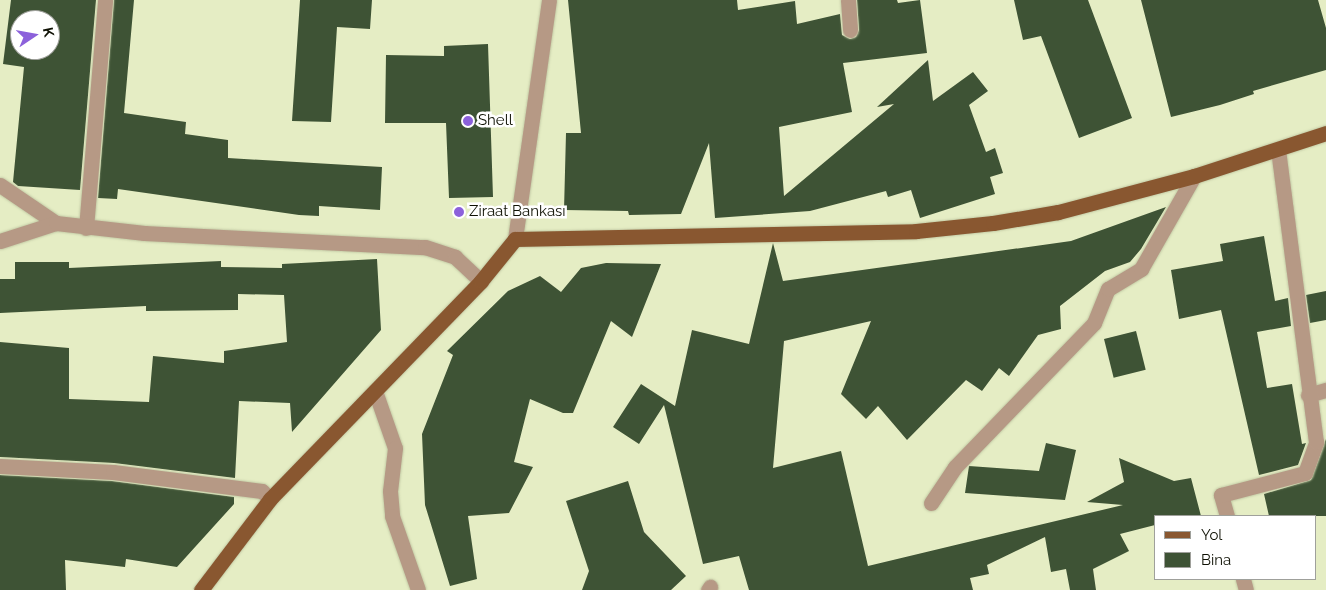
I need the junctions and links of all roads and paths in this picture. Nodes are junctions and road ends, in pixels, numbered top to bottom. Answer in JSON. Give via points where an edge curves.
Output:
{"nodes":[{"id":1,"x":106,"y":0,"type":"edge"},
{"id":2,"x":549,"y":0,"type":"edge"},
{"id":3,"x":848,"y":0,"type":"edge"},
{"id":4,"x":850,"y":30,"type":"dead end"},
{"id":5,"x":1326,"y":133,"type":"edge"},
{"id":6,"x":1278,"y":151,"type":"junction"},
{"id":7,"x":1194,"y":176,"type":"junction"},
{"id":8,"x":0,"y":185,"type":"edge"},
{"id":9,"x":56,"y":223,"type":"junction"},
{"id":10,"x":86,"y":228,"type":"junction"},
{"id":11,"x":515,"y":239,"type":"junction"},
{"id":12,"x":0,"y":241,"type":"edge"},
{"id":13,"x":481,"y":280,"type":"junction"},
{"id":14,"x":1326,"y":390,"type":"edge"},
{"id":15,"x":375,"y":391,"type":"junction"},
{"id":16,"x":1308,"y":395,"type":"junction"},
{"id":17,"x":0,"y":466,"type":"edge"},
{"id":18,"x":270,"y":499,"type":"junction"},
{"id":19,"x":931,"y":503,"type":"dead end"},
{"id":20,"x":1227,"y":515,"type":"edge"},
{"id":21,"x":201,"y":590,"type":"edge"},
{"id":22,"x":418,"y":590,"type":"edge"}],
"edges":[{"from":1,"to":10,"type":"street"},
{"from":2,"to":11,"type":"street"},
{"from":3,"to":4,"type":"street"},
{"from":5,"to":6,"type":"main road"},
{"from":6,"to":7,"type":"main road"},
{"from":6,"to":16,"type":"street"},
{"from":7,"to":11,"type":"main road","via":[[1058,212],[916,231]]},
{"from":7,"to":19,"type":"street","via":[[1141,269],[1108,290],[1094,323],[955,467]]},
{"from":8,"to":9,"type":"street"},
{"from":9,"to":10,"type":"street"},
{"from":9,"to":12,"type":"street"},
{"from":10,"to":13,"type":"street","via":[[425,247],[454,257]]},
{"from":11,"to":13,"type":"main road"},
{"from":13,"to":15,"type":"main road"},
{"from":14,"to":16,"type":"street"},
{"from":15,"to":18,"type":"main road"},
{"from":15,"to":22,"type":"street","via":[[395,448],[390,491],[392,516]]},
{"from":16,"to":20,"type":"street","via":[[1316,442],[1305,473],[1221,495]]},
{"from":17,"to":18,"type":"street","via":[[122,473],[262,491]]},
{"from":18,"to":21,"type":"main road"}]}
